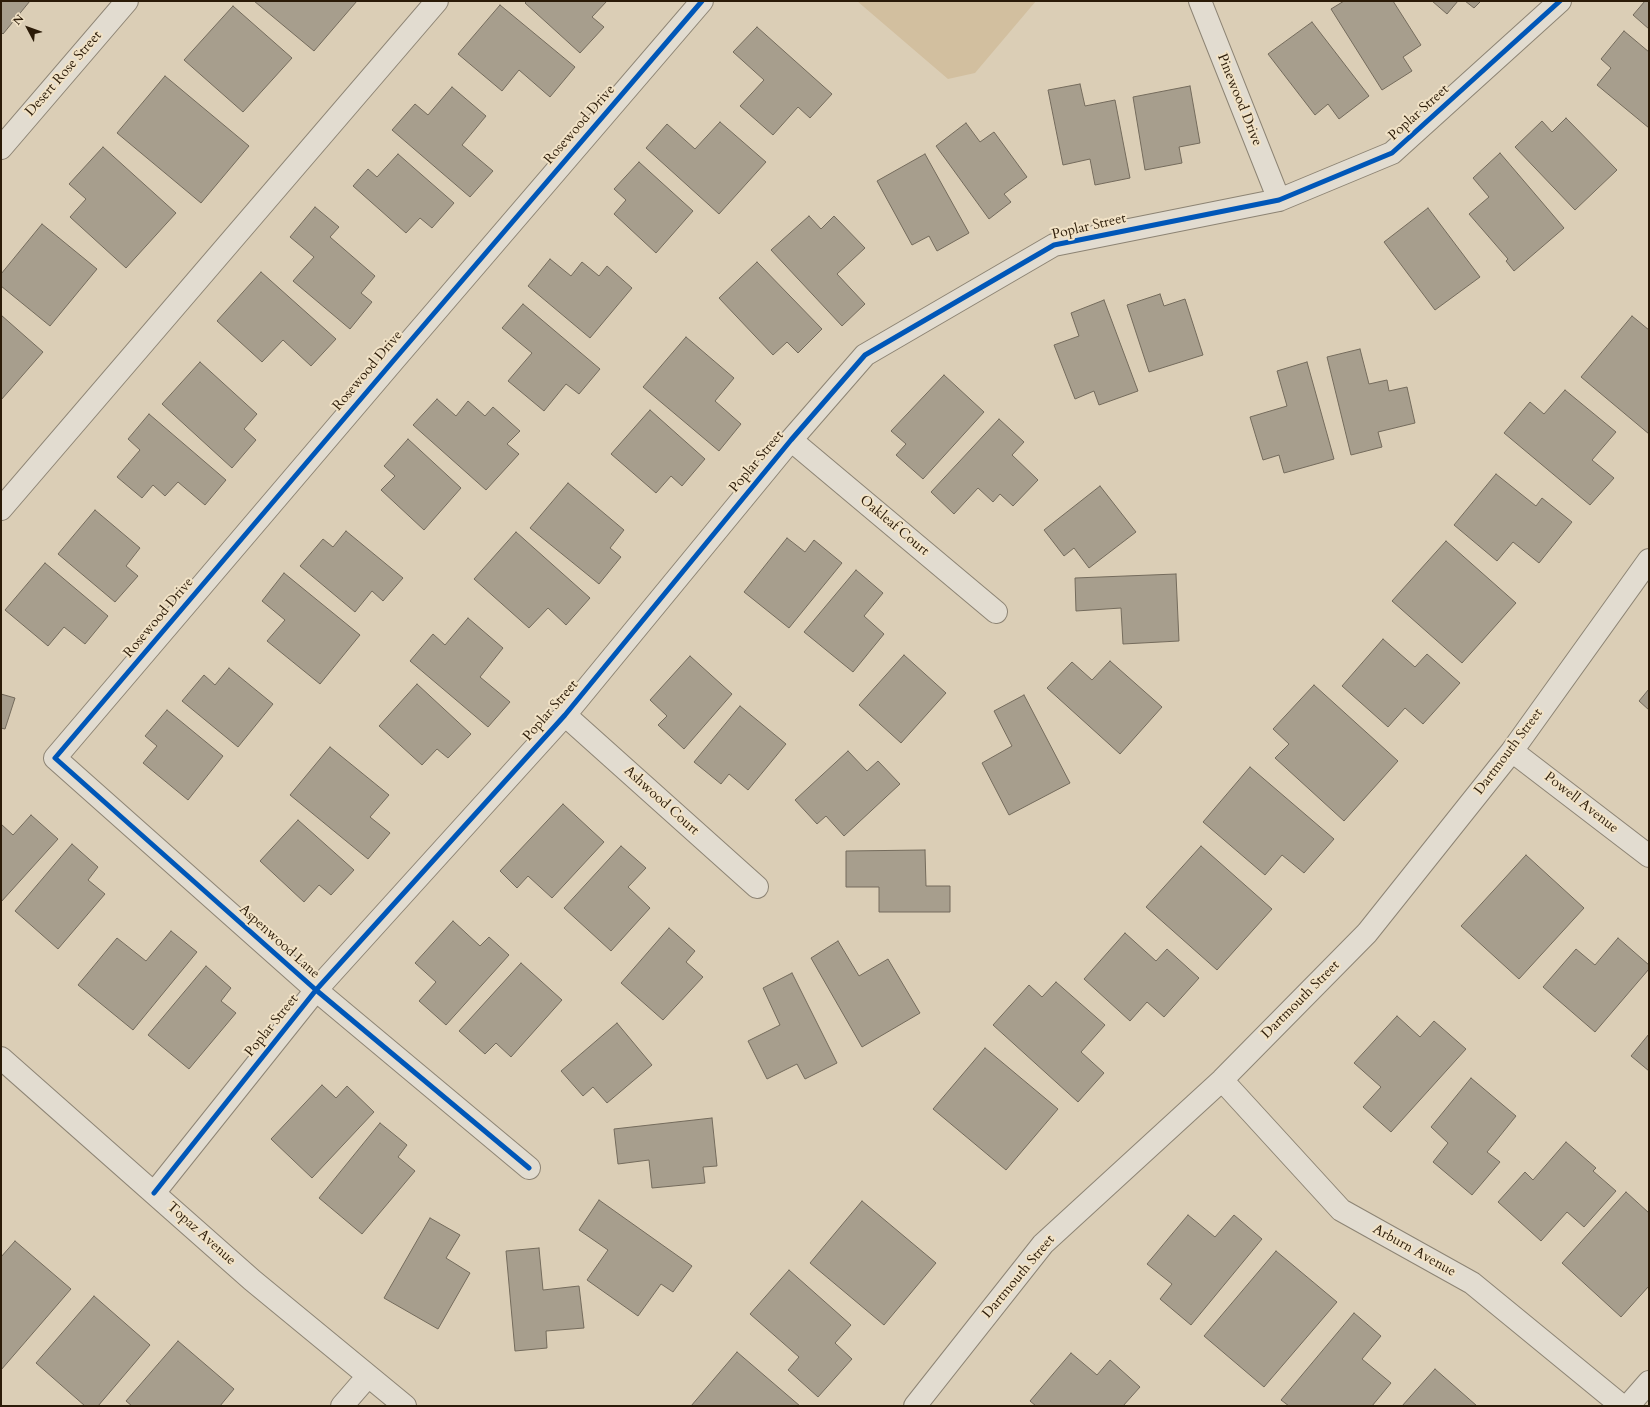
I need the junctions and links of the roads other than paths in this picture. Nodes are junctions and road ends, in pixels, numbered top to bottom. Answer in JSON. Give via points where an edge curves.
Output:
{"nodes":[{"id":1,"x":127,"y":1,"type":"edge"},
{"id":2,"x":437,"y":1,"type":"edge"},
{"id":3,"x":702,"y":1,"type":"edge"},
{"id":4,"x":1200,"y":1,"type":"edge"},
{"id":5,"x":1560,"y":1,"type":"edge"},
{"id":6,"x":1,"y":148,"type":"edge"},
{"id":7,"x":1279,"y":200,"type":"junction"},
{"id":8,"x":791,"y":440,"type":"junction"},
{"id":9,"x":1,"y":509,"type":"edge"},
{"id":10,"x":1649,"y":560,"type":"edge"},
{"id":11,"x":996,"y":612,"type":"dead end"},
{"id":12,"x":565,"y":715,"type":"junction"},
{"id":13,"x":1512,"y":751,"type":"junction"},
{"id":14,"x":55,"y":758,"type":"joint"},
{"id":15,"x":1649,"y":856,"type":"edge"},
{"id":16,"x":757,"y":888,"type":"dead end"},
{"id":17,"x":316,"y":990,"type":"junction"},
{"id":18,"x":1,"y":1058,"type":"edge"},
{"id":19,"x":1222,"y":1080,"type":"junction"},
{"id":20,"x":529,"y":1168,"type":"dead end"},
{"id":21,"x":154,"y":1193,"type":"junction"},
{"id":22,"x":368,"y":1376,"type":"junction"},
{"id":23,"x":1649,"y":1382,"type":"edge"},
{"id":24,"x":342,"y":1406,"type":"edge"},
{"id":25,"x":405,"y":1406,"type":"edge"},
{"id":26,"x":915,"y":1406,"type":"edge"},
{"id":27,"x":1622,"y":1406,"type":"edge"},
{"id":28,"x":1628,"y":1406,"type":"edge"}],
"edges":[{"from":1,"to":6,"type":"street","name":"Desert Rose Street"},
{"from":2,"to":9,"type":"street"},
{"from":3,"to":14,"type":"street","name":"Rosewood Drive"},
{"from":4,"to":7,"type":"street","name":"Pinewood Drive"},
{"from":5,"to":7,"type":"street","name":"Poplar Street","via":[[1392,153]]},
{"from":7,"to":8,"type":"street","name":"Poplar Street","via":[[1054,245],[865,355]]},
{"from":8,"to":11,"type":"street","name":"Oakleaf Court"},
{"from":8,"to":12,"type":"street","name":"Poplar Street"},
{"from":10,"to":13,"type":"street","name":"Dartmouth Street"},
{"from":12,"to":16,"type":"street","name":"Ashwood Court"},
{"from":12,"to":17,"type":"street","name":"Poplar Street"},
{"from":13,"to":15,"type":"street","name":"Powell Avenue"},
{"from":13,"to":19,"type":"street","name":"Dartmouth Street","via":[[1367,933]]},
{"from":14,"to":17,"type":"street","name":"Aspenwood Lane"},
{"from":17,"to":20,"type":"street","name":"Aspenwood Lane"},
{"from":17,"to":21,"type":"street","name":"Poplar Street"},
{"from":18,"to":21,"type":"street","name":"Topaz Avenue"},
{"from":19,"to":26,"type":"street","name":"Dartmouth Street","via":[[1043,1244]]},
{"from":19,"to":27,"type":"street","name":"Arburn Avenue","via":[[1341,1210],[1472,1283]]},
{"from":21,"to":22,"type":"street","name":"Topaz Avenue","via":[[252,1280]]},
{"from":22,"to":24,"type":"street"},
{"from":22,"to":25,"type":"street","name":"Topaz Avenue"},
{"from":23,"to":28,"type":"street"}]}
